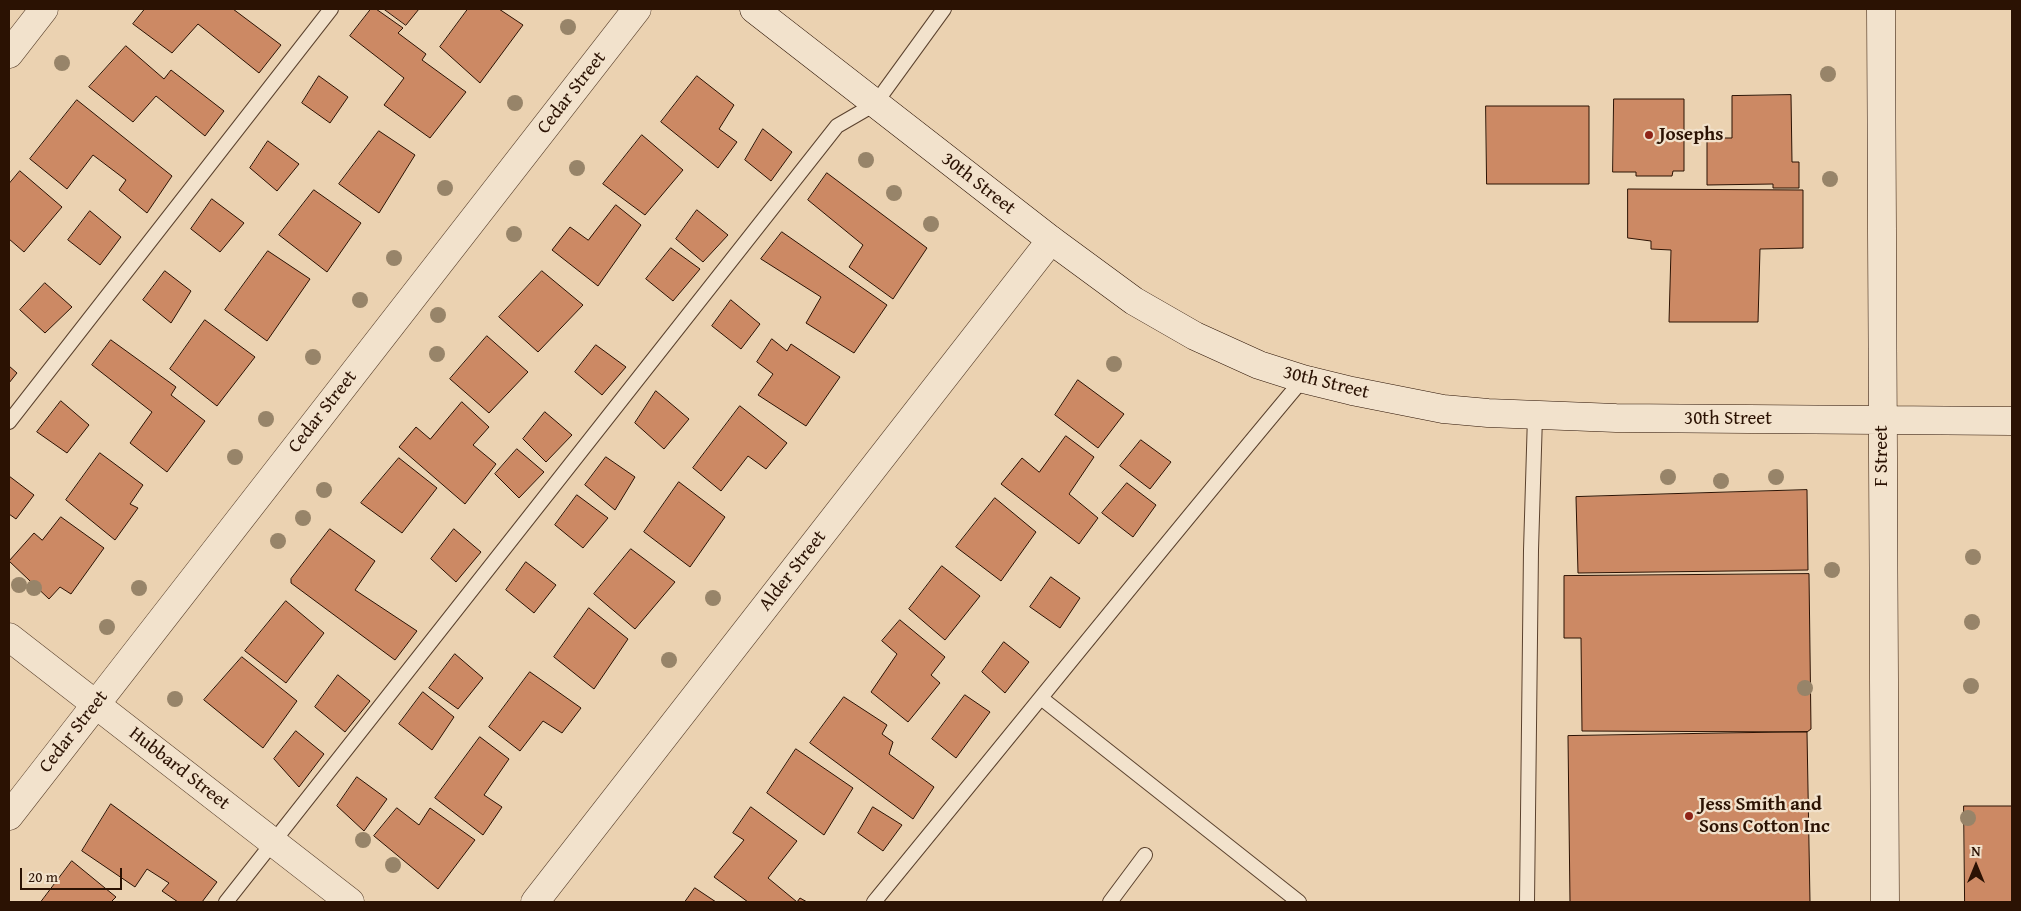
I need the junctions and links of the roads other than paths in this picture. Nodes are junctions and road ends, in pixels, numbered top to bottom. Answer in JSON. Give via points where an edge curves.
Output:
{"nodes":[{"id":1,"x":44,"y":9,"type":"edge"},
{"id":2,"x":331,"y":9,"type":"edge"},
{"id":3,"x":637,"y":9,"type":"edge"},
{"id":4,"x":754,"y":9,"type":"edge"},
{"id":5,"x":944,"y":9,"type":"edge"},
{"id":6,"x":1881,"y":9,"type":"edge"},
{"id":7,"x":9,"y":54,"type":"edge"},
{"id":8,"x":875,"y":104,"type":"junction"},
{"id":9,"x":1051,"y":240,"type":"junction"},
{"id":10,"x":1302,"y":379,"type":"junction"},
{"id":11,"x":1535,"y":416,"type":"junction"},
{"id":12,"x":1882,"y":421,"type":"junction"},
{"id":13,"x":2012,"y":421,"type":"edge"},
{"id":14,"x":9,"y":422,"type":"edge"},
{"id":15,"x":9,"y":637,"type":"edge"},
{"id":16,"x":1041,"y":698,"type":"junction"},
{"id":17,"x":96,"y":704,"type":"junction"},
{"id":18,"x":9,"y":816,"type":"edge"},
{"id":19,"x":273,"y":842,"type":"junction"},
{"id":20,"x":1145,"y":855,"type":"dead end"},
{"id":21,"x":226,"y":902,"type":"edge"},
{"id":22,"x":350,"y":902,"type":"edge"},
{"id":23,"x":535,"y":902,"type":"edge"},
{"id":24,"x":874,"y":902,"type":"edge"},
{"id":25,"x":1110,"y":902,"type":"edge"},
{"id":26,"x":1299,"y":902,"type":"edge"},
{"id":27,"x":1527,"y":902,"type":"edge"},
{"id":28,"x":1885,"y":902,"type":"edge"}],
"edges":[{"from":1,"to":7,"type":"street"},
{"from":2,"to":14,"type":"lane"},
{"from":3,"to":17,"type":"street","name":"Cedar Street"},
{"from":4,"to":8,"type":"street","name":"30th Street"},
{"from":5,"to":8,"type":"lane"},
{"from":6,"to":12,"type":"street","name":"F Street"},
{"from":8,"to":9,"type":"street","name":"30th Street"},
{"from":8,"to":19,"type":"lane","via":[[837,126]]},
{"from":9,"to":10,"type":"street","name":"30th Street","via":[[1134,301],[1195,336],[1259,365]]},
{"from":9,"to":23,"type":"street","name":"Alder Street"},
{"from":10,"to":11,"type":"street","name":"30th Street","via":[[1443,409]]},
{"from":10,"to":16,"type":"lane","via":[[1165,542]]},
{"from":11,"to":12,"type":"street","name":"30th Street"},
{"from":11,"to":27,"type":"lane"},
{"from":12,"to":13,"type":"street","name":"30th Street"},
{"from":12,"to":28,"type":"street","name":"F Street"},
{"from":15,"to":17,"type":"street","name":"Hubbard Street"},
{"from":16,"to":24,"type":"lane"},
{"from":16,"to":26,"type":"lane"},
{"from":17,"to":18,"type":"street","name":"Cedar Street"},
{"from":17,"to":19,"type":"street","name":"Hubbard Street"},
{"from":19,"to":21,"type":"lane"},
{"from":19,"to":22,"type":"street","name":"Hubbard Street"},
{"from":20,"to":25,"type":"lane"}]}
